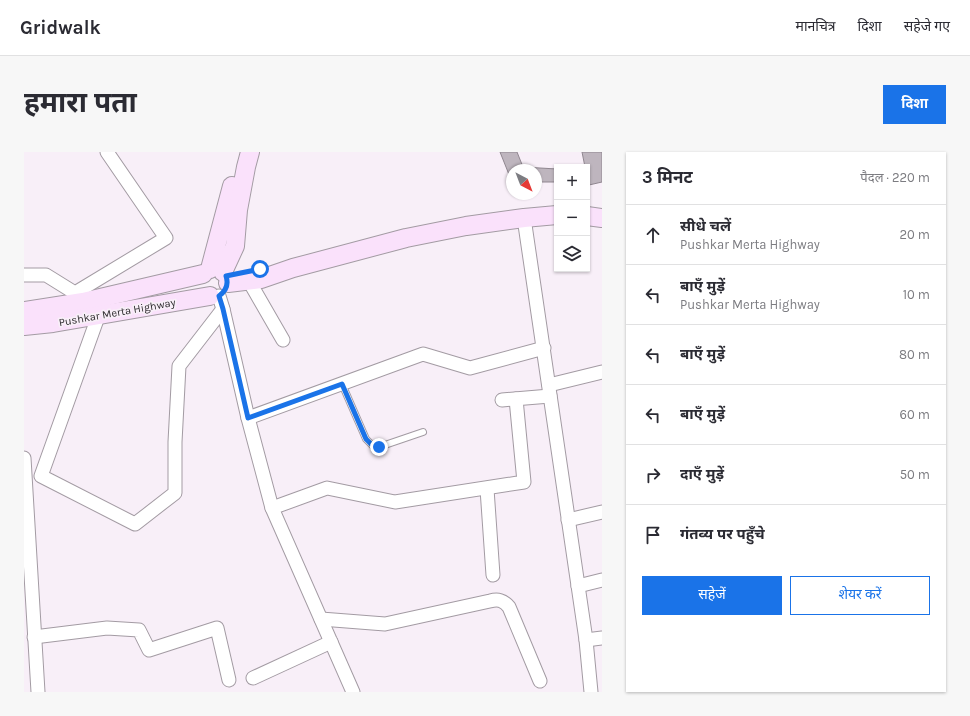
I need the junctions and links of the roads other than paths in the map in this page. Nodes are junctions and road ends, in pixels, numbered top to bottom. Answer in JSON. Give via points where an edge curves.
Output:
{"nodes":[{"id":1,"x":108,"y":152,"type":"edge"},
{"id":2,"x":239,"y":152,"type":"edge"},
{"id":3,"x":250,"y":152,"type":"edge"},
{"id":4,"x":554,"y":215,"type":"edge"},
{"id":5,"x":590,"y":216,"type":"edge"},
{"id":6,"x":524,"y":218,"type":"junction"},
{"id":7,"x":602,"y":218,"type":"edge"},
{"id":8,"x":293,"y":268,"type":"junction"},
{"id":9,"x":24,"y":275,"type":"edge"},
{"id":10,"x":249,"y":281,"type":"junction"},
{"id":11,"x":218,"y":284,"type":"junction"},
{"id":12,"x":24,"y":311,"type":"edge"},
{"id":13,"x":100,"y":314,"type":"junction"},
{"id":14,"x":24,"y":326,"type":"edge"},
{"id":15,"x":283,"y":340,"type":"dead end"},
{"id":16,"x":544,"y":348,"type":"junction"},
{"id":17,"x":602,"y":372,"type":"edge"},
{"id":18,"x":342,"y":384,"type":"junction"},
{"id":19,"x":550,"y":391,"type":"junction"},
{"id":20,"x":516,"y":399,"type":"junction"},
{"id":21,"x":502,"y":400,"type":"dead end"},
{"id":22,"x":248,"y":418,"type":"junction"},
{"id":23,"x":423,"y":432,"type":"dead end"},
{"id":24,"x":24,"y":458,"type":"edge"},
{"id":25,"x":25,"y":487,"type":"edge"},
{"id":26,"x":487,"y":489,"type":"junction"},
{"id":27,"x":272,"y":508,"type":"junction"},
{"id":28,"x":602,"y":512,"type":"edge"},
{"id":29,"x":568,"y":520,"type":"junction"},
{"id":30,"x":493,"y":575,"type":"dead end"},
{"id":31,"x":602,"y":580,"type":"edge"},
{"id":32,"x":578,"y":586,"type":"junction"},
{"id":33,"x":28,"y":608,"type":"edge"},
{"id":34,"x":321,"y":619,"type":"junction"},
{"id":35,"x":34,"y":637,"type":"junction"},
{"id":36,"x":602,"y":638,"type":"edge"},
{"id":37,"x":586,"y":640,"type":"junction"},
{"id":38,"x":331,"y":642,"type":"junction"},
{"id":39,"x":253,"y":678,"type":"dead end"},
{"id":40,"x":229,"y":680,"type":"dead end"},
{"id":41,"x":540,"y":681,"type":"dead end"},
{"id":42,"x":38,"y":692,"type":"edge"},
{"id":43,"x":353,"y":692,"type":"edge"},
{"id":44,"x":591,"y":692,"type":"edge"}],
"edges":[{"from":1,"to":9,"type":"street","via":[[166,238],[75,293],[46,275]]},
{"from":2,"to":11,"type":"street"},
{"from":3,"to":11,"type":"street","via":[[238,210],[236,246]]},
{"from":4,"to":6,"type":"street"},
{"from":5,"to":7,"type":"street"},
{"from":6,"to":8,"type":"street","via":[[406,238]]},
{"from":6,"to":16,"type":"street"},
{"from":8,"to":10,"type":"street","name":"Pushkar Merta Highway"},
{"from":8,"to":11,"type":"street","name":"Pushkar Merta Highway","via":[[260,269]]},
{"from":10,"to":11,"type":"street","name":"Pushkar Merta Highway"},
{"from":10,"to":15,"type":"street"},
{"from":11,"to":12,"type":"street","name":"Pushkar Merta Highway"},
{"from":11,"to":13,"type":"street","name":"Pushkar Merta Highway"},
{"from":11,"to":13,"type":"street","via":[[179,366],[175,493],[135,524],[41,476]]},
{"from":11,"to":22,"type":"street"},
{"from":13,"to":14,"type":"street","name":"Pushkar Merta Highway"},
{"from":16,"to":18,"type":"street","via":[[470,368],[422,354]]},
{"from":16,"to":19,"type":"street"},
{"from":17,"to":19,"type":"street"},
{"from":18,"to":22,"type":"street"},
{"from":18,"to":23,"type":"lane","via":[[366,439],[374,447]]},
{"from":19,"to":20,"type":"street"},
{"from":19,"to":29,"type":"street"},
{"from":20,"to":21,"type":"street"},
{"from":20,"to":26,"type":"street","via":[[524,482]]},
{"from":22,"to":27,"type":"street"},
{"from":24,"to":25,"type":"street"},
{"from":25,"to":33,"type":"street"},
{"from":26,"to":27,"type":"street","via":[[395,502],[327,488]]},
{"from":26,"to":30,"type":"street"},
{"from":27,"to":34,"type":"street"},
{"from":28,"to":29,"type":"street"},
{"from":29,"to":32,"type":"street"},
{"from":31,"to":32,"type":"street"},
{"from":32,"to":37,"type":"street"},
{"from":33,"to":35,"type":"street"},
{"from":34,"to":38,"type":"street"},
{"from":34,"to":41,"type":"street","via":[[386,624],[490,600],[501,600],[509,607]]},
{"from":35,"to":40,"type":"street","via":[[107,628],[138,630],[149,650],[217,628]]},
{"from":35,"to":42,"type":"street"},
{"from":36,"to":37,"type":"street"},
{"from":37,"to":44,"type":"street"},
{"from":38,"to":39,"type":"street"},
{"from":38,"to":43,"type":"street"}]}
